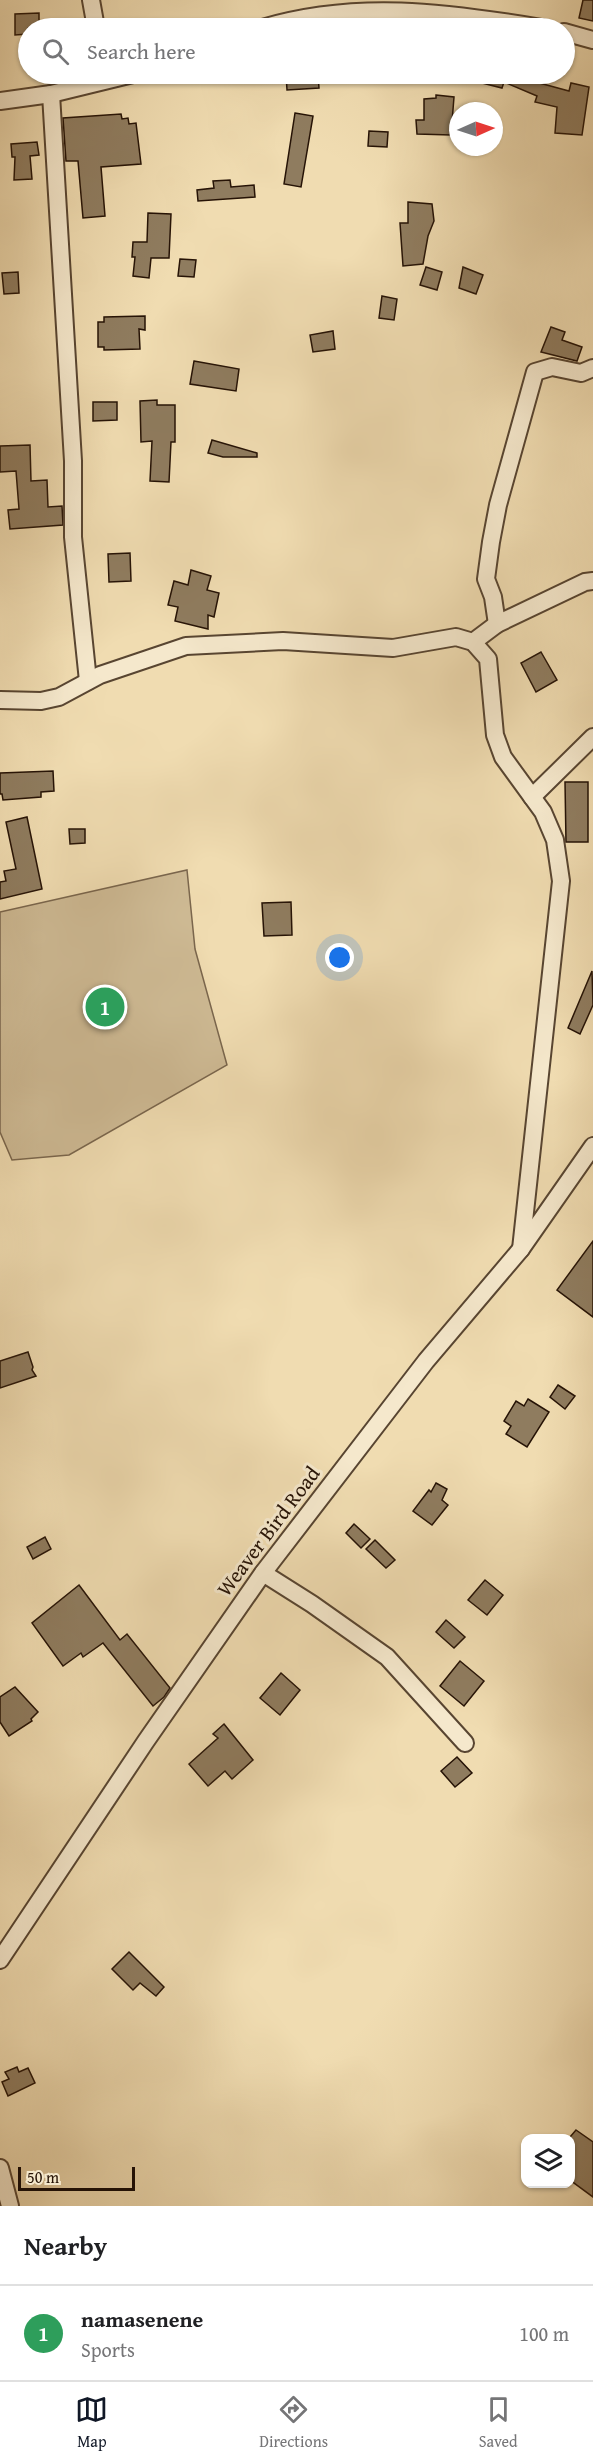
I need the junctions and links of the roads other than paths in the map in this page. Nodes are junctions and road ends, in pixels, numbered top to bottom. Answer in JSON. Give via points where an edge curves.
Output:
{"nodes":[{"id":1,"x":91,"y":0,"type":"edge"},
{"id":2,"x":408,"y":2,"type":"edge"},
{"id":3,"x":94,"y":18,"type":"edge"},
{"id":4,"x":289,"y":18,"type":"edge"},
{"id":5,"x":490,"y":18,"type":"edge"},
{"id":6,"x":575,"y":35,"type":"edge"},
{"id":7,"x":593,"y":40,"type":"edge"},
{"id":8,"x":83,"y":84,"type":"edge"},
{"id":9,"x":51,"y":94,"type":"junction"},
{"id":10,"x":0,"y":101,"type":"edge"},
{"id":11,"x":593,"y":368,"type":"edge"},
{"id":12,"x":593,"y":581,"type":"edge"},
{"id":13,"x":497,"y":624,"type":"junction"},
{"id":14,"x":473,"y":642,"type":"junction"},
{"id":15,"x":88,"y":681,"type":"junction"},
{"id":16,"x":0,"y":700,"type":"edge"},
{"id":17,"x":593,"y":737,"type":"edge"},
{"id":18,"x":532,"y":797,"type":"junction"},
{"id":19,"x":593,"y":1146,"type":"edge"},
{"id":20,"x":521,"y":1249,"type":"junction"},
{"id":21,"x":263,"y":1573,"type":"junction"},
{"id":22,"x":465,"y":1743,"type":"dead end"},
{"id":23,"x":0,"y":1960,"type":"edge"},
{"id":24,"x":0,"y":2168,"type":"edge"},
{"id":25,"x":10,"y":2206,"type":"edge"}],
"edges":[{"from":1,"to":3,"type":"street"},
{"from":2,"to":4,"type":"street","via":[[343,3]]},
{"from":2,"to":5,"type":"street"},
{"from":6,"to":7,"type":"street"},
{"from":8,"to":9,"type":"street"},
{"from":9,"to":10,"type":"street"},
{"from":9,"to":15,"type":"street","via":[[73,461],[73,537]]},
{"from":11,"to":13,"type":"street","via":[[581,373],[552,367],[536,372],[491,542],[486,579]]},
{"from":12,"to":13,"type":"street"},
{"from":13,"to":14,"type":"street"},
{"from":14,"to":15,"type":"street","via":[[456,637],[393,648],[283,641],[186,646]]},
{"from":14,"to":18,"type":"street","via":[[488,659],[497,742]]},
{"from":15,"to":16,"type":"street","via":[[59,697],[41,701]]},
{"from":17,"to":18,"type":"street"},
{"from":18,"to":20,"type":"street","via":[[555,840],[561,881]]},
{"from":19,"to":20,"type":"street","name":"Weaver Bird Road"},
{"from":20,"to":21,"type":"street","name":"Weaver Bird Road","via":[[426,1361]]},
{"from":21,"to":22,"type":"street","via":[[387,1658]]},
{"from":21,"to":23,"type":"street","name":"Weaver Bird Road"},
{"from":24,"to":25,"type":"street"}]}
